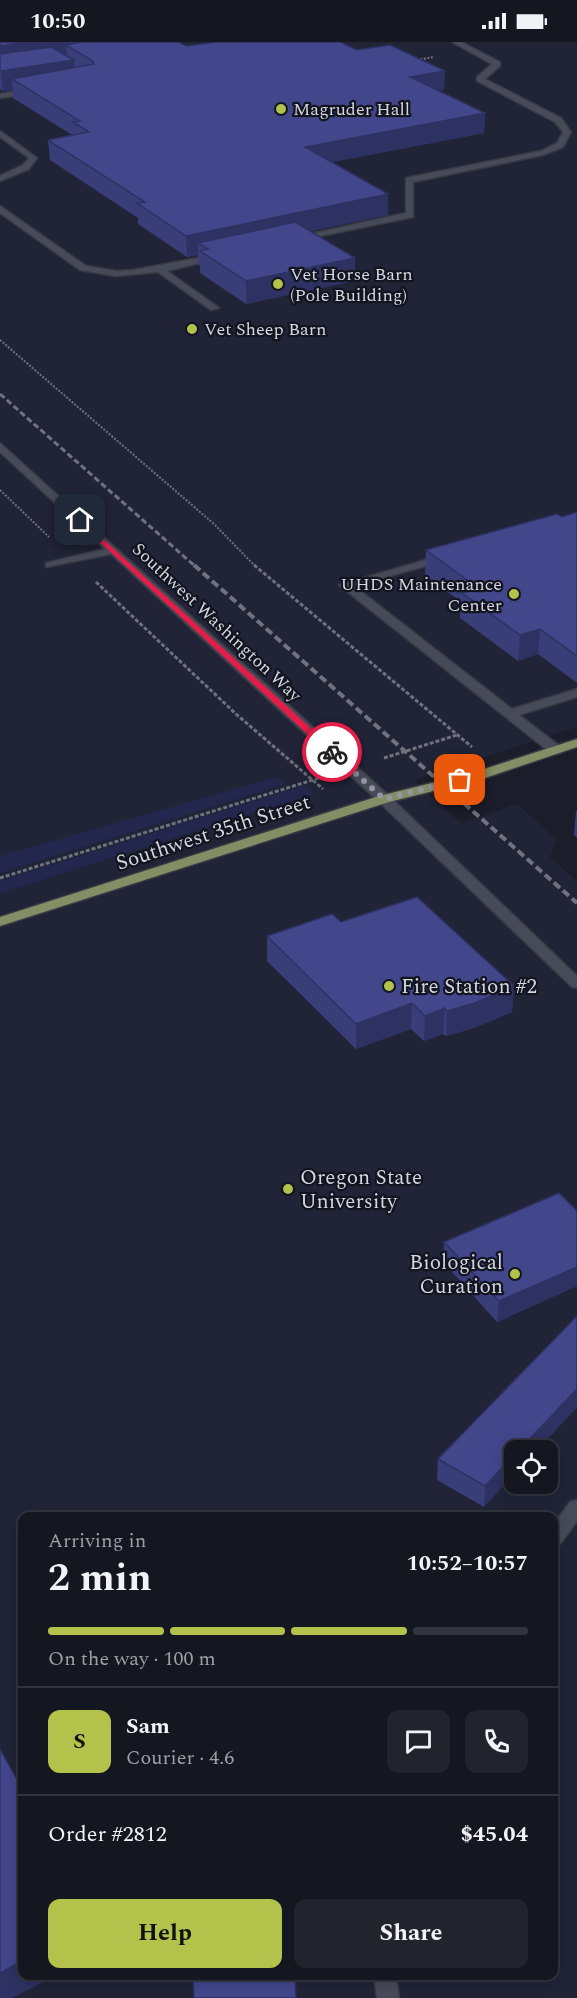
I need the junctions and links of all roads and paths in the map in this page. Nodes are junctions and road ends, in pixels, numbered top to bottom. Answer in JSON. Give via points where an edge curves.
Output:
{"nodes":[{"id":1,"x":456,"y":42,"type":"edge"},
{"id":2,"x":434,"y":57,"type":"dead end"},
{"id":3,"x":414,"y":60,"type":"edge"},
{"id":4,"x":45,"y":89,"type":"edge"},
{"id":5,"x":0,"y":96,"type":"edge"},
{"id":6,"x":0,"y":133,"type":"edge"},
{"id":7,"x":0,"y":179,"type":"edge"},
{"id":8,"x":0,"y":209,"type":"edge"},
{"id":9,"x":285,"y":242,"type":"edge"},
{"id":10,"x":228,"y":254,"type":"edge"},
{"id":11,"x":159,"y":268,"type":"junction"},
{"id":12,"x":214,"y":308,"type":"dead end"},
{"id":13,"x":0,"y":340,"type":"edge"},
{"id":14,"x":0,"y":446,"type":"edge"},
{"id":15,"x":0,"y":490,"type":"edge"},
{"id":16,"x":113,"y":550,"type":"junction"},
{"id":17,"x":456,"y":554,"type":"edge"},
{"id":18,"x":73,"y":560,"type":"junction"},
{"id":19,"x":50,"y":565,"type":"dead end"},
{"id":20,"x":577,"y":693,"type":"edge"},
{"id":21,"x":510,"y":714,"type":"junction"},
{"id":22,"x":457,"y":735,"type":"junction"},
{"id":23,"x":577,"y":743,"type":"edge"},
{"id":24,"x":556,"y":750,"type":"junction"},
{"id":25,"x":350,"y":768,"type":"junction"},
{"id":26,"x":498,"y":769,"type":"junction"},
{"id":27,"x":312,"y":780,"type":"junction"},
{"id":28,"x":384,"y":799,"type":"junction"},
{"id":29,"x":349,"y":810,"type":"junction"},
{"id":30,"x":0,"y":878,"type":"edge"},
{"id":31,"x":0,"y":922,"type":"edge"},
{"id":32,"x":577,"y":984,"type":"edge"},
{"id":33,"x":577,"y":1507,"type":"edge"},
{"id":34,"x":558,"y":1533,"type":"edge"},
{"id":35,"x":386,"y":1980,"type":"edge"},
{"id":36,"x":388,"y":1998,"type":"edge"}],
"edges":[{"from":1,"to":9,"type":"street","via":[[497,64],[480,79],[558,120],[567,132],[560,145],[543,153],[409,180],[410,215]]},
{"from":2,"to":3,"type":"path"},
{"from":4,"to":5,"type":"street"},
{"from":6,"to":7,"type":"street","via":[[33,158],[26,167]]},
{"from":8,"to":11,"type":"street","via":[[83,268],[133,274]]},
{"from":10,"to":11,"type":"street"},
{"from":11,"to":12,"type":"street"},
{"from":13,"to":22,"type":"path","via":[[214,524],[247,559]]},
{"from":14,"to":16,"type":"street","name":"Southwest Washington Way"},
{"from":15,"to":18,"type":"path"},
{"from":16,"to":18,"type":"street"},
{"from":16,"to":25,"type":"street","name":"Southwest Washington Way"},
{"from":17,"to":21,"type":"street","via":[[345,585]]},
{"from":18,"to":19,"type":"street"},
{"from":18,"to":27,"type":"path","via":[[254,732]]},
{"from":20,"to":21,"type":"street"},
{"from":21,"to":24,"type":"street"},
{"from":22,"to":25,"type":"path"},
{"from":22,"to":26,"type":"path"},
{"from":23,"to":24,"type":"main road","name":"Southwest 35th Street"},
{"from":24,"to":26,"type":"main road","name":"Southwest 35th Street"},
{"from":25,"to":27,"type":"path"},
{"from":25,"to":28,"type":"street","name":"Southwest Washington Way"},
{"from":26,"to":28,"type":"main road","name":"Southwest 35th Street"},
{"from":27,"to":29,"type":"path"},
{"from":27,"to":30,"type":"path"},
{"from":28,"to":29,"type":"main road","name":"Southwest 35th Street"},
{"from":28,"to":32,"type":"street","name":"Southwest Washington Way"},
{"from":29,"to":31,"type":"main road","name":"Southwest 35th Street"},
{"from":33,"to":34,"type":"street"},
{"from":35,"to":36,"type":"street"}]}
